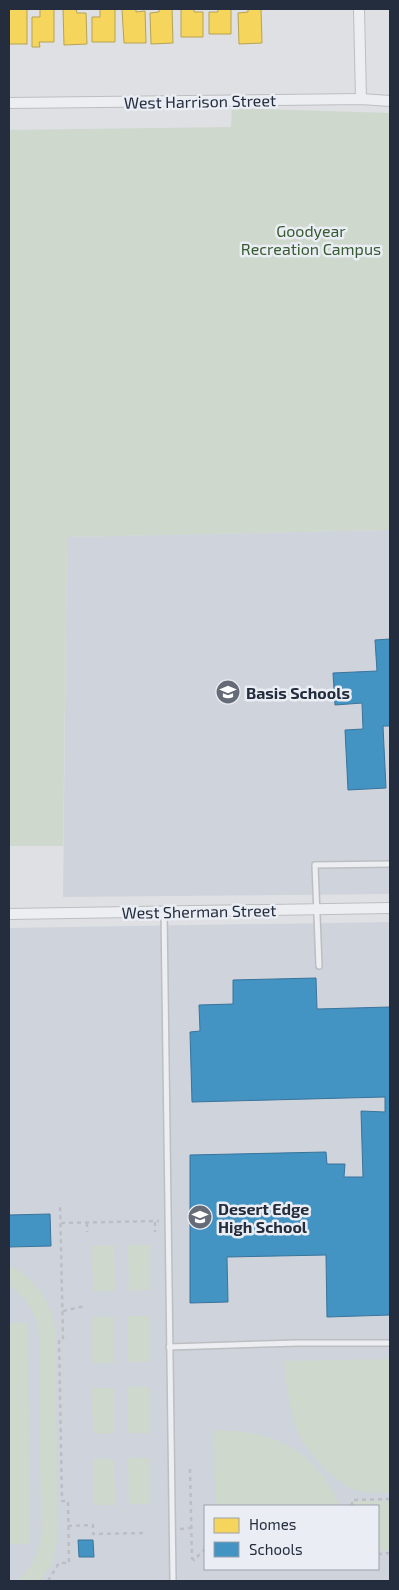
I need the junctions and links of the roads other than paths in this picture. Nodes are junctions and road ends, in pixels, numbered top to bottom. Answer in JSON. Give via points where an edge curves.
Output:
{"nodes":[{"id":1,"x":360,"y":9,"type":"edge"},
{"id":2,"x":361,"y":99,"type":"junction"},
{"id":3,"x":390,"y":101,"type":"edge"},
{"id":4,"x":9,"y":103,"type":"edge"},
{"id":5,"x":390,"y":864,"type":"edge"},
{"id":6,"x":390,"y":908,"type":"edge"},
{"id":7,"x":317,"y":909,"type":"junction"},
{"id":8,"x":164,"y":911,"type":"junction"},
{"id":9,"x":9,"y":914,"type":"edge"},
{"id":10,"x":319,"y":966,"type":"dead end"},
{"id":11,"x":390,"y":1343,"type":"edge"},
{"id":12,"x":169,"y":1347,"type":"junction"},
{"id":13,"x":173,"y":1581,"type":"edge"}],
"edges":[{"from":1,"to":2,"type":"street"},
{"from":2,"to":3,"type":"street","name":"West Harrison Street"},
{"from":2,"to":4,"type":"street","name":"West Harrison Street"},
{"from":5,"to":7,"type":"lane","via":[[315,865]]},
{"from":6,"to":7,"type":"street","name":"West Sherman Street"},
{"from":7,"to":8,"type":"street","name":"West Sherman Street"},
{"from":7,"to":10,"type":"lane"},
{"from":8,"to":9,"type":"street","name":"West Sherman Street"},
{"from":8,"to":12,"type":"lane"},
{"from":11,"to":12,"type":"lane"},
{"from":12,"to":13,"type":"lane"}]}
